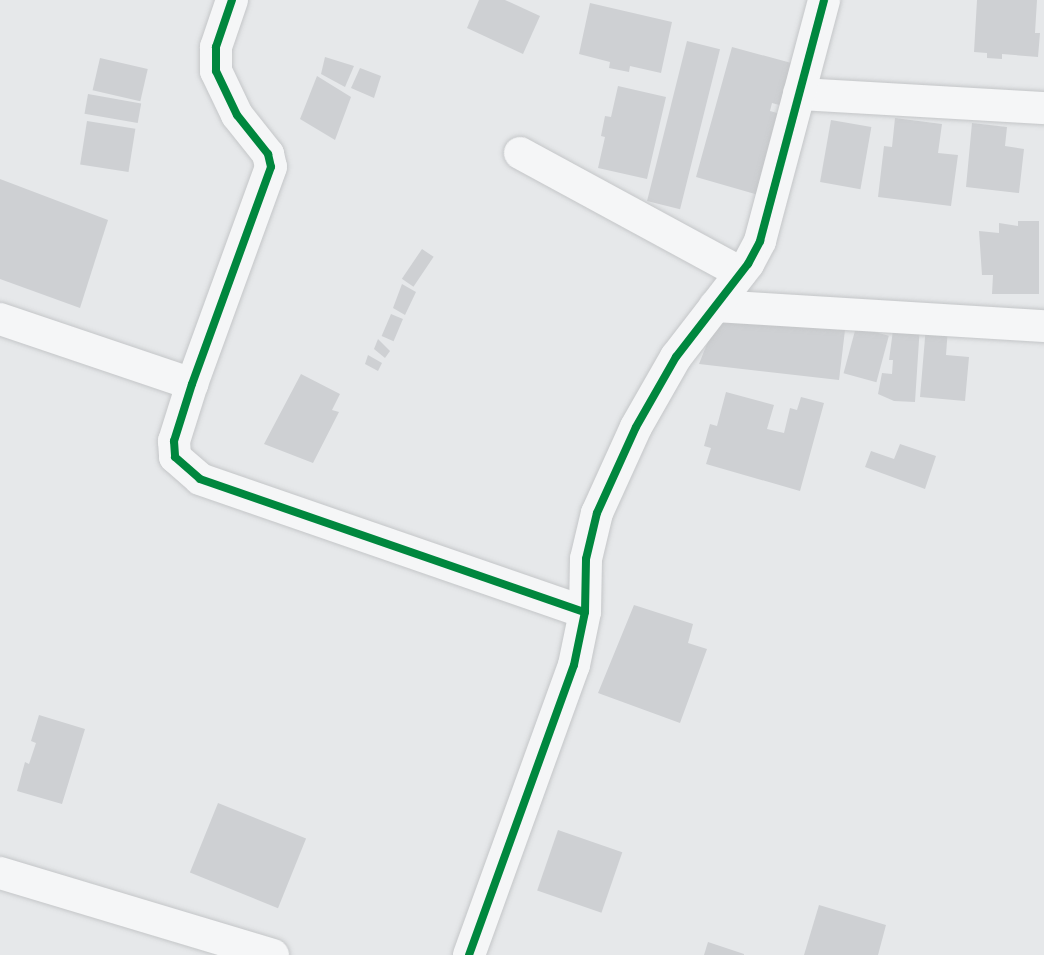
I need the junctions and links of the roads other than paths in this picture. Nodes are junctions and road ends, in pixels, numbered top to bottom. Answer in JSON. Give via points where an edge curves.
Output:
{"nodes":[{"id":1,"x":232,"y":0,"type":"edge"},
{"id":2,"x":824,"y":0,"type":"edge"},
{"id":3,"x":799,"y":94,"type":"junction"},
{"id":4,"x":1044,"y":108,"type":"edge"},
{"id":5,"x":520,"y":153,"type":"dead end"},
{"id":6,"x":741,"y":273,"type":"junction"},
{"id":7,"x":715,"y":306,"type":"junction"},
{"id":8,"x":0,"y":319,"type":"edge"},
{"id":9,"x":1044,"y":326,"type":"edge"},
{"id":10,"x":192,"y":384,"type":"junction"},
{"id":11,"x":585,"y":612,"type":"junction"},
{"id":12,"x":0,"y":873,"type":"edge"},
{"id":13,"x":273,"y":955,"type":"edge"},
{"id":14,"x":469,"y":955,"type":"edge"}],
"edges":[{"from":1,"to":10,"type":"street","via":[[216,47],[216,71],[271,167]]},
{"from":2,"to":3,"type":"street"},
{"from":3,"to":4,"type":"street"},
{"from":3,"to":6,"type":"street","via":[[760,241]]},
{"from":5,"to":6,"type":"street"},
{"from":6,"to":7,"type":"street"},
{"from":7,"to":9,"type":"street"},
{"from":7,"to":11,"type":"street","via":[[676,357],[636,427],[597,513],[586,559]]},
{"from":8,"to":10,"type":"street"},
{"from":10,"to":11,"type":"street","via":[[174,441],[175,457],[200,479]]},
{"from":11,"to":14,"type":"street","via":[[574,665]]},
{"from":12,"to":13,"type":"street"}]}
